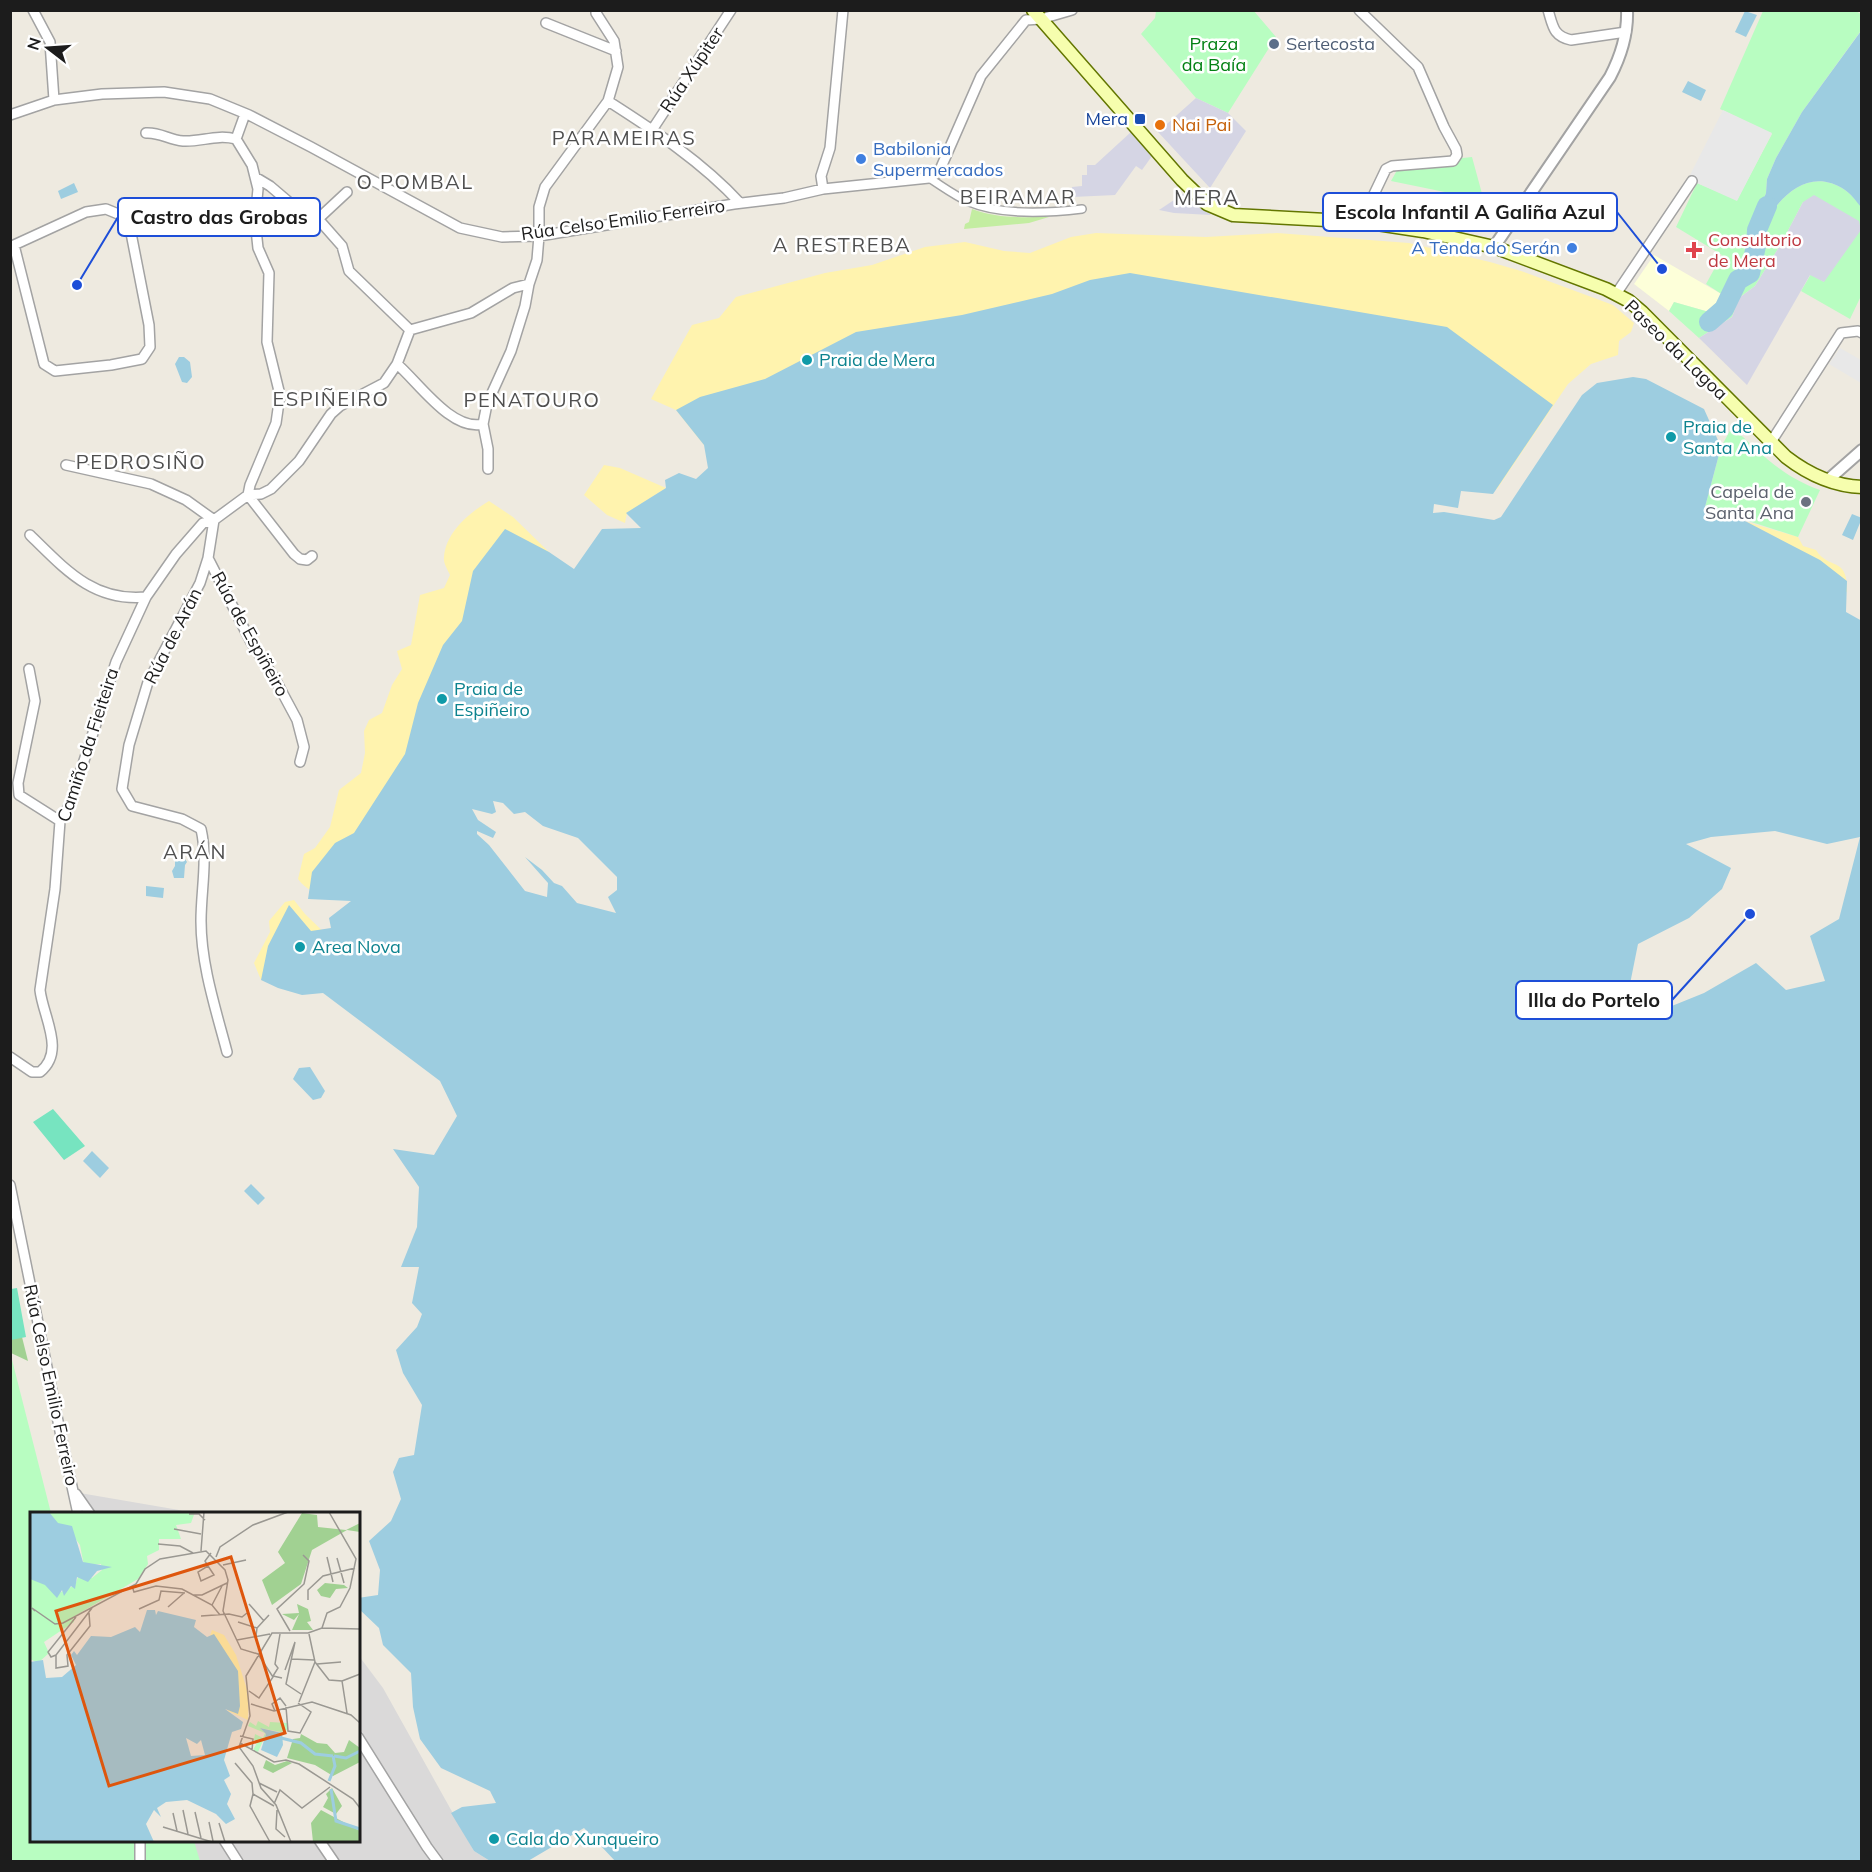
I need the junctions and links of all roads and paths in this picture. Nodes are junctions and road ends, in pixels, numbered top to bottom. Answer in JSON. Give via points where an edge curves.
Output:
{"nodes":[{"id":1,"x":33,"y":10,"type":"edge"},
{"id":2,"x":732,"y":10,"type":"edge"},
{"id":3,"x":843,"y":10,"type":"edge"},
{"id":4,"x":1072,"y":10,"type":"edge"},
{"id":5,"x":1359,"y":10,"type":"edge"},
{"id":6,"x":1548,"y":10,"type":"edge"},
{"id":7,"x":1627,"y":10,"type":"edge"},
{"id":8,"x":596,"y":13,"type":"dead end"},
{"id":9,"x":1037,"y":15,"type":"edge"},
{"id":10,"x":546,"y":23,"type":"dead end"},
{"id":11,"x":1626,"y":33,"type":"junction"},
{"id":12,"x":616,"y":51,"type":"junction"},
{"id":13,"x":54,"y":100,"type":"junction"},
{"id":14,"x":608,"y":101,"type":"junction"},
{"id":15,"x":245,"y":114,"type":"junction"},
{"id":16,"x":10,"y":116,"type":"edge"},
{"id":17,"x":652,"y":130,"type":"junction"},
{"id":18,"x":146,"y":133,"type":"dead end"},
{"id":19,"x":236,"y":139,"type":"junction"},
{"id":20,"x":255,"y":177,"type":"junction"},
{"id":21,"x":929,"y":178,"type":"junction"},
{"id":22,"x":1692,"y":181,"type":"dead end"},
{"id":23,"x":823,"y":189,"type":"junction"},
{"id":24,"x":347,"y":192,"type":"dead end"},
{"id":25,"x":740,"y":203,"type":"junction"},
{"id":26,"x":1082,"y":209,"type":"dead end"},
{"id":27,"x":318,"y":219,"type":"junction"},
{"id":28,"x":1364,"y":222,"type":"junction"},
{"id":29,"x":540,"y":236,"type":"junction"},
{"id":30,"x":12,"y":246,"type":"edge"},
{"id":31,"x":1494,"y":247,"type":"junction"},
{"id":32,"x":529,"y":284,"type":"junction"},
{"id":33,"x":1616,"y":294,"type":"junction"},
{"id":34,"x":410,"y":330,"type":"junction"},
{"id":35,"x":1862,"y":333,"type":"edge"},
{"id":36,"x":397,"y":364,"type":"junction"},
{"id":37,"x":483,"y":424,"type":"junction"},
{"id":38,"x":1771,"y":442,"type":"junction"},
{"id":39,"x":1862,"y":450,"type":"edge"},
{"id":40,"x":66,"y":465,"type":"dead end"},
{"id":41,"x":488,"y":470,"type":"dead end"},
{"id":42,"x":1828,"y":480,"type":"junction"},
{"id":43,"x":1862,"y":487,"type":"edge"},
{"id":44,"x":248,"y":495,"type":"junction"},
{"id":45,"x":214,"y":520,"type":"junction"},
{"id":46,"x":30,"y":535,"type":"dead end"},
{"id":47,"x":312,"y":556,"type":"dead end"},
{"id":48,"x":208,"y":558,"type":"junction"},
{"id":49,"x":146,"y":597,"type":"junction"},
{"id":50,"x":29,"y":669,"type":"dead end"},
{"id":51,"x":300,"y":762,"type":"dead end"},
{"id":52,"x":60,"y":821,"type":"junction"},
{"id":53,"x":227,"y":1052,"type":"dead end"},
{"id":54,"x":10,"y":1057,"type":"edge"},
{"id":55,"x":10,"y":1185,"type":"edge"},
{"id":56,"x":74,"y":1492,"type":"junction"},
{"id":57,"x":78,"y":1512,"type":"edge"},
{"id":58,"x":89,"y":1512,"type":"edge"},
{"id":59,"x":360,"y":1740,"type":"edge"},
{"id":60,"x":140,"y":1842,"type":"edge"},
{"id":61,"x":225,"y":1842,"type":"edge"},
{"id":62,"x":320,"y":1842,"type":"edge"},
{"id":63,"x":140,"y":1862,"type":"edge"},
{"id":64,"x":238,"y":1862,"type":"edge"},
{"id":65,"x":334,"y":1862,"type":"edge"},
{"id":66,"x":438,"y":1862,"type":"edge"}],
"edges":[{"from":1,"to":13,"type":"street","via":[[50,42]]},
{"from":2,"to":17,"type":"street","name":"Rúa Xúpiter"},
{"from":3,"to":23,"type":"street","via":[[830,148],[821,176]]},
{"from":4,"to":9,"type":"street"},
{"from":5,"to":28,"type":"street","via":[[1418,67],[1457,155],[1453,160],[1386,169]]},
{"from":6,"to":11,"type":"street","via":[[1562,38]]},
{"from":7,"to":11,"type":"street"},
{"from":8,"to":12,"type":"street"},
{"from":9,"to":21,"type":"street","via":[[1026,20],[981,76],[939,171]]},
{"from":9,"to":28,"type":"main road","name":"Paseo da Lagoa","via":[[1207,204],[1233,215]]},
{"from":10,"to":12,"type":"street"},
{"from":11,"to":31,"type":"street","via":[[1610,77]]},
{"from":12,"to":14,"type":"street","via":[[618,67]]},
{"from":13,"to":15,"type":"street","name":"Rúa Celso Emilio Ferreiro","via":[[164,92],[210,99]]},
{"from":13,"to":16,"type":"street","name":"Rúa Celso Emilio Ferreiro"},
{"from":14,"to":17,"type":"street"},
{"from":14,"to":29,"type":"street","via":[[544,187],[539,207]]},
{"from":15,"to":19,"type":"street"},
{"from":15,"to":29,"type":"street","name":"Rúa Celso Emilio Ferreiro","via":[[460,228],[502,237]]},
{"from":17,"to":25,"type":"street","via":[[720,182]]},
{"from":18,"to":19,"type":"street","via":[[158,132],[185,141],[224,136]]},
{"from":19,"to":20,"type":"street"},
{"from":20,"to":27,"type":"street"},
{"from":20,"to":44,"type":"street","via":[[258,248],[269,273],[267,342],[280,395],[276,423]]},
{"from":21,"to":23,"type":"street","name":"Rúa Celso Emilio Ferreiro"},
{"from":21,"to":26,"type":"street","via":[[969,202],[990,208],[1055,212]]},
{"from":22,"to":33,"type":"street"},
{"from":23,"to":25,"type":"street","name":"Rúa Celso Emilio Ferreiro"},
{"from":24,"to":27,"type":"street"},
{"from":25,"to":29,"type":"street","name":"Rúa Celso Emilio Ferreiro"},
{"from":27,"to":34,"type":"street","via":[[342,246],[349,271]]},
{"from":28,"to":31,"type":"main road","name":"Paseo da Lagoa"},
{"from":29,"to":32,"type":"street"},
{"from":30,"to":30,"type":"street","via":[[44,364],[55,371],[142,359],[150,347],[149,325],[130,228],[123,216],[106,209],[86,212]]},
{"from":31,"to":33,"type":"main road","name":"Paseo da Lagoa"},
{"from":32,"to":34,"type":"street","via":[[513,288],[471,313]]},
{"from":32,"to":37,"type":"street","via":[[511,351],[487,404]]},
{"from":33,"to":38,"type":"main road","name":"Paseo da Lagoa","via":[[1642,312]]},
{"from":34,"to":36,"type":"street"},
{"from":35,"to":38,"type":"street","via":[[1840,333]]},
{"from":36,"to":37,"type":"street","via":[[453,418],[467,425]]},
{"from":36,"to":44,"type":"street","via":[[384,383],[331,414],[299,461],[271,489]]},
{"from":37,"to":41,"type":"street"},
{"from":38,"to":42,"type":"main road","name":"Paseo da Lagoa","via":[[1805,471]]},
{"from":39,"to":42,"type":"street"},
{"from":40,"to":45,"type":"street","via":[[151,484],[186,500]]},
{"from":42,"to":43,"type":"main road","name":"Paseo da Lagoa"},
{"from":44,"to":45,"type":"street"},
{"from":44,"to":47,"type":"street","via":[[294,554],[307,560]]},
{"from":45,"to":48,"type":"street","name":"Rúa de Espiñeiro"},
{"from":45,"to":49,"type":"street","name":"Camiño da Fieiteira","via":[[203,523],[190,536]]},
{"from":46,"to":49,"type":"street","via":[[86,585],[130,599]]},
{"from":48,"to":51,"type":"street","name":"Rúa de Espiñeiro","via":[[297,720],[304,747]]},
{"from":48,"to":53,"type":"street","name":"Rúa de Arán","via":[[200,583],[148,682],[129,745],[122,789],[132,806],[182,819],[201,829],[204,953]]},
{"from":49,"to":52,"type":"street","name":"Camiño da Fieiteira","via":[[116,662],[70,804]]},
{"from":50,"to":52,"type":"street","via":[[35,701],[19,795]]},
{"from":52,"to":54,"type":"street","name":"Camiño da Fieiteira","via":[[55,889],[40,990],[52,1046],[48,1062],[40,1072],[32,1072]]},
{"from":55,"to":56,"type":"street","name":"Rúa Celso Emilio Ferreiro"},
{"from":56,"to":57,"type":"street","name":"Rúa Celso Emilio Ferreiro"},
{"from":56,"to":58,"type":"street"},
{"from":59,"to":66,"type":"street"},
{"from":60,"to":63,"type":"street"},
{"from":61,"to":64,"type":"street"},
{"from":62,"to":65,"type":"street"}]}
